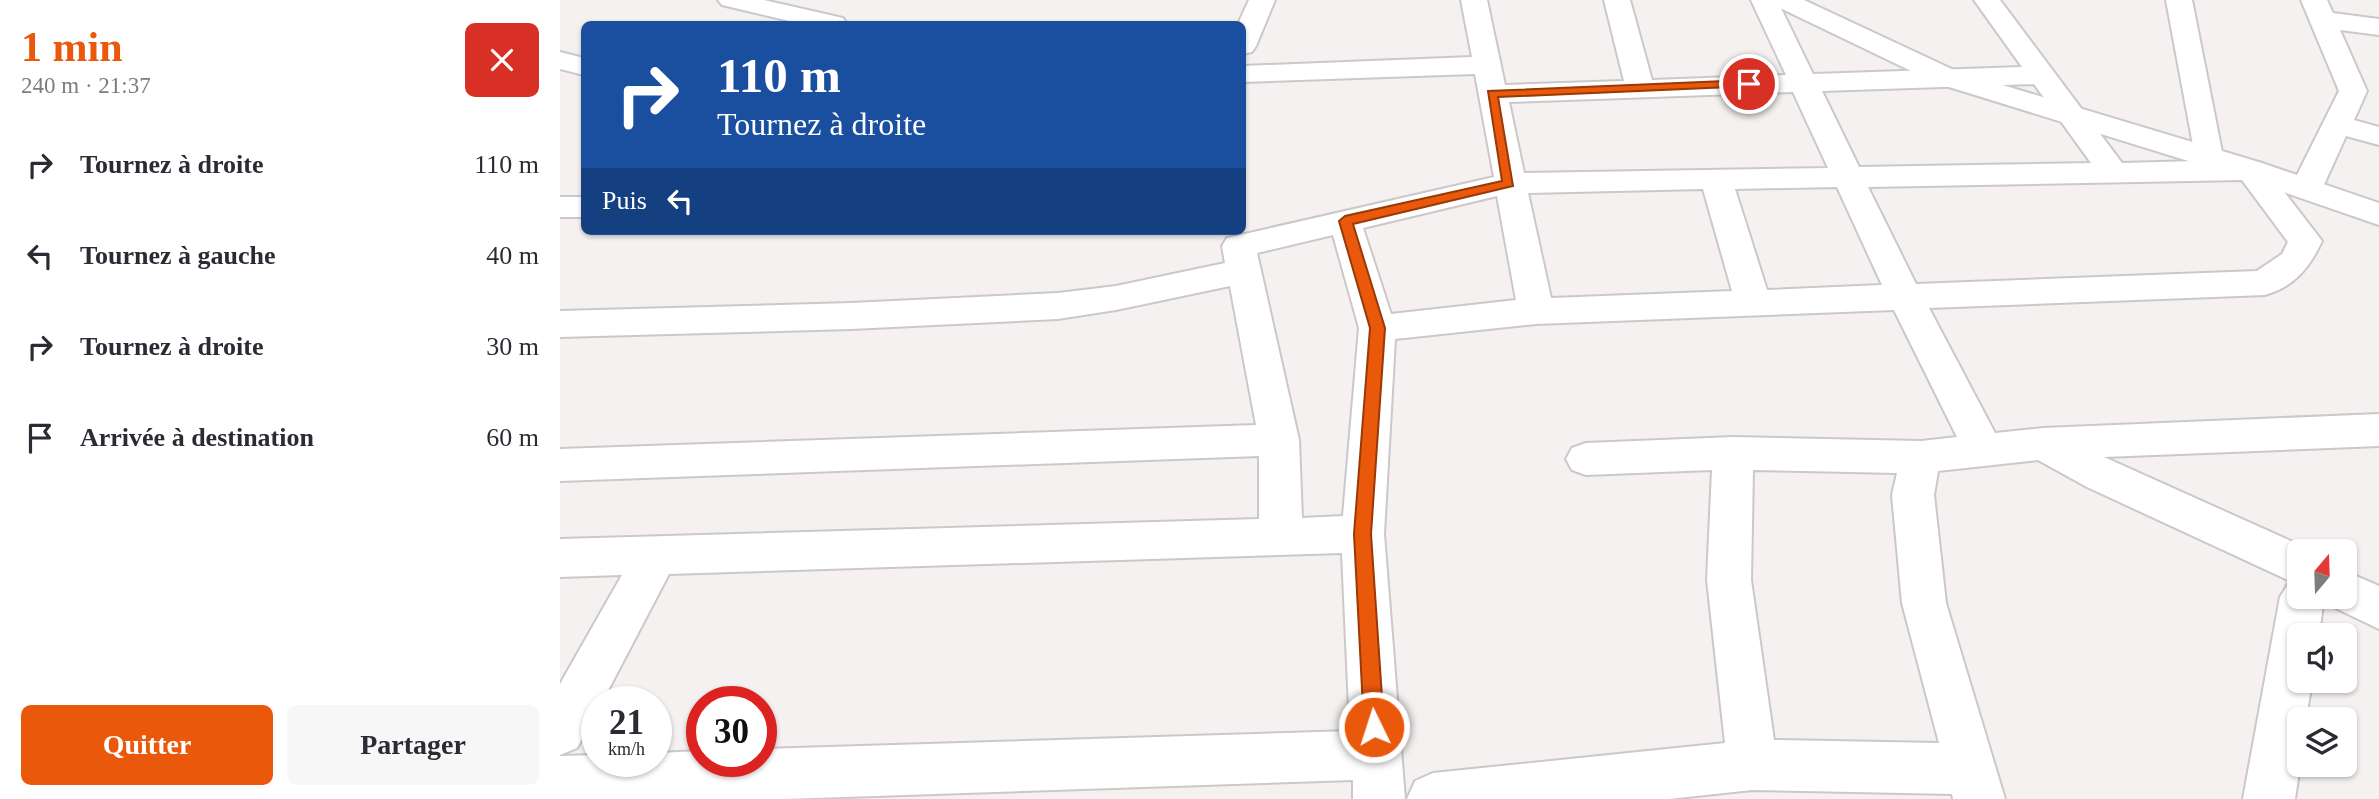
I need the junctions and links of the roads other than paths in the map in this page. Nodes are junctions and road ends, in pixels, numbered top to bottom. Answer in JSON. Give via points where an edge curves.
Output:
{"nodes":[{"id":1,"x":731,"y":0,"type":"edge"},
{"id":2,"x":1262,"y":0,"type":"edge"},
{"id":3,"x":1474,"y":0,"type":"edge"},
{"id":4,"x":1617,"y":0,"type":"edge"},
{"id":5,"x":1764,"y":0,"type":"edge"},
{"id":6,"x":1783,"y":0,"type":"edge"},
{"id":7,"x":1987,"y":0,"type":"edge"},
{"id":8,"x":2179,"y":0,"type":"edge"},
{"id":9,"x":2318,"y":10,"type":"edge"},
{"id":10,"x":821,"y":21,"type":"edge"},
{"id":11,"x":2379,"y":27,"type":"edge"},
{"id":12,"x":1246,"y":37,"type":"edge"},
{"id":13,"x":560,"y":60,"type":"edge"},
{"id":14,"x":581,"y":66,"type":"edge"},
{"id":15,"x":1246,"y":74,"type":"edge"},
{"id":16,"x":2043,"y":75,"type":"junction"},
{"id":17,"x":1946,"y":77,"type":"junction"},
{"id":18,"x":1489,"y":79,"type":"junction"},
{"id":19,"x":1803,"y":81,"type":"junction"},
{"id":20,"x":1640,"y":88,"type":"junction"},
{"id":21,"x":2075,"y":118,"type":"junction"},
{"id":22,"x":2337,"y":124,"type":"junction"},
{"id":23,"x":2379,"y":136,"type":"edge"},
{"id":24,"x":2208,"y":157,"type":"junction"},
{"id":25,"x":2251,"y":170,"type":"junction"},
{"id":26,"x":2114,"y":173,"type":"junction"},
{"id":27,"x":1849,"y":179,"type":"junction"},
{"id":28,"x":1716,"y":180,"type":"junction"},
{"id":29,"x":1509,"y":183,"type":"junction"},
{"id":30,"x":2306,"y":189,"type":"junction"},
{"id":31,"x":560,"y":207,"type":"edge"},
{"id":32,"x":581,"y":207,"type":"edge"},
{"id":33,"x":2379,"y":214,"type":"edge"},
{"id":34,"x":1345,"y":221,"type":"junction"},
{"id":35,"x":1240,"y":249,"type":"edge"},
{"id":36,"x":1906,"y":299,"type":"junction"},
{"id":37,"x":1754,"y":304,"type":"junction"},
{"id":38,"x":1536,"y":311,"type":"junction"},
{"id":39,"x":560,"y":324,"type":"edge"},
{"id":40,"x":1377,"y":328,"type":"junction"},
{"id":41,"x":2379,"y":430,"type":"edge"},
{"id":42,"x":2332,"y":432,"type":"junction"},
{"id":43,"x":1279,"y":440,"type":"junction"},
{"id":44,"x":2043,"y":444,"type":"junction"},
{"id":45,"x":1983,"y":448,"type":"junction"},
{"id":46,"x":1733,"y":453,"type":"junction"},
{"id":47,"x":2379,"y":454,"type":"edge"},
{"id":48,"x":1921,"y":457,"type":"junction"},
{"id":49,"x":1586,"y":459,"type":"dead end"},
{"id":50,"x":560,"y":465,"type":"edge"},
{"id":51,"x":1363,"y":534,"type":"junction"},
{"id":52,"x":1280,"y":537,"type":"junction"},
{"id":53,"x":656,"y":555,"type":"junction"},
{"id":54,"x":560,"y":558,"type":"edge"},
{"id":55,"x":2287,"y":560,"type":"edge"},
{"id":56,"x":2357,"y":597,"type":"edge"},
{"id":57,"x":2300,"y":609,"type":"edge"},
{"id":58,"x":2379,"y":609,"type":"edge"},
{"id":59,"x":560,"y":732,"type":"edge"},
{"id":60,"x":1752,"y":765,"type":"junction"},
{"id":61,"x":1377,"y":777,"type":"edge"},
{"id":62,"x":560,"y":781,"type":"edge"},
{"id":63,"x":1973,"y":784,"type":"edge"},
{"id":64,"x":1433,"y":799,"type":"edge"},
{"id":65,"x":2269,"y":799,"type":"edge"}],
"edges":[{"from":1,"to":10,"type":"street"},
{"from":2,"to":12,"type":"street"},
{"from":3,"to":18,"type":"street"},
{"from":4,"to":20,"type":"street"},
{"from":5,"to":19,"type":"street"},
{"from":6,"to":17,"type":"street"},
{"from":7,"to":16,"type":"street"},
{"from":8,"to":24,"type":"street"},
{"from":9,"to":11,"type":"street"},
{"from":9,"to":22,"type":"street","via":[[2353,91]]},
{"from":13,"to":14,"type":"street"},
{"from":15,"to":18,"type":"street"},
{"from":16,"to":17,"type":"street"},
{"from":16,"to":21,"type":"street"},
{"from":17,"to":19,"type":"street"},
{"from":17,"to":21,"type":"street"},
{"from":18,"to":20,"type":"street"},
{"from":18,"to":29,"type":"street"},
{"from":19,"to":20,"type":"street"},
{"from":19,"to":27,"type":"street"},
{"from":21,"to":24,"type":"street"},
{"from":21,"to":26,"type":"street"},
{"from":22,"to":23,"type":"street"},
{"from":22,"to":30,"type":"street"},
{"from":24,"to":25,"type":"street"},
{"from":25,"to":26,"type":"street"},
{"from":25,"to":30,"type":"street"},
{"from":25,"to":36,"type":"street","via":[[2305,241],[2296,261],[2265,283]]},
{"from":26,"to":27,"type":"street"},
{"from":27,"to":28,"type":"street"},
{"from":27,"to":36,"type":"street"},
{"from":28,"to":29,"type":"street"},
{"from":28,"to":37,"type":"street"},
{"from":29,"to":34,"type":"street"},
{"from":29,"to":38,"type":"street"},
{"from":30,"to":33,"type":"street"},
{"from":31,"to":32,"type":"street"},
{"from":34,"to":35,"type":"street"},
{"from":34,"to":40,"type":"street"},
{"from":35,"to":39,"type":"street","via":[[1116,298],[1058,306]]},
{"from":35,"to":43,"type":"street"},
{"from":36,"to":37,"type":"street"},
{"from":36,"to":45,"type":"street"},
{"from":37,"to":38,"type":"street"},
{"from":38,"to":40,"type":"street"},
{"from":40,"to":51,"type":"street"},
{"from":41,"to":42,"type":"street"},
{"from":42,"to":44,"type":"street"},
{"from":42,"to":47,"type":"street"},
{"from":43,"to":50,"type":"street"},
{"from":43,"to":52,"type":"street"},
{"from":44,"to":45,"type":"street"},
{"from":44,"to":55,"type":"street"},
{"from":45,"to":48,"type":"street"},
{"from":46,"to":48,"type":"street"},
{"from":46,"to":49,"type":"street"},
{"from":46,"to":60,"type":"street","via":[[1729,580]]},
{"from":48,"to":63,"type":"street","via":[[1913,495],[1924,603]]},
{"from":51,"to":52,"type":"street"},
{"from":51,"to":61,"type":"street"},
{"from":52,"to":53,"type":"street"},
{"from":53,"to":54,"type":"street"},
{"from":53,"to":59,"type":"street"},
{"from":56,"to":58,"type":"street"},
{"from":57,"to":65,"type":"street"},
{"from":60,"to":63,"type":"street"},
{"from":60,"to":64,"type":"street"},
{"from":61,"to":62,"type":"street"}]}
